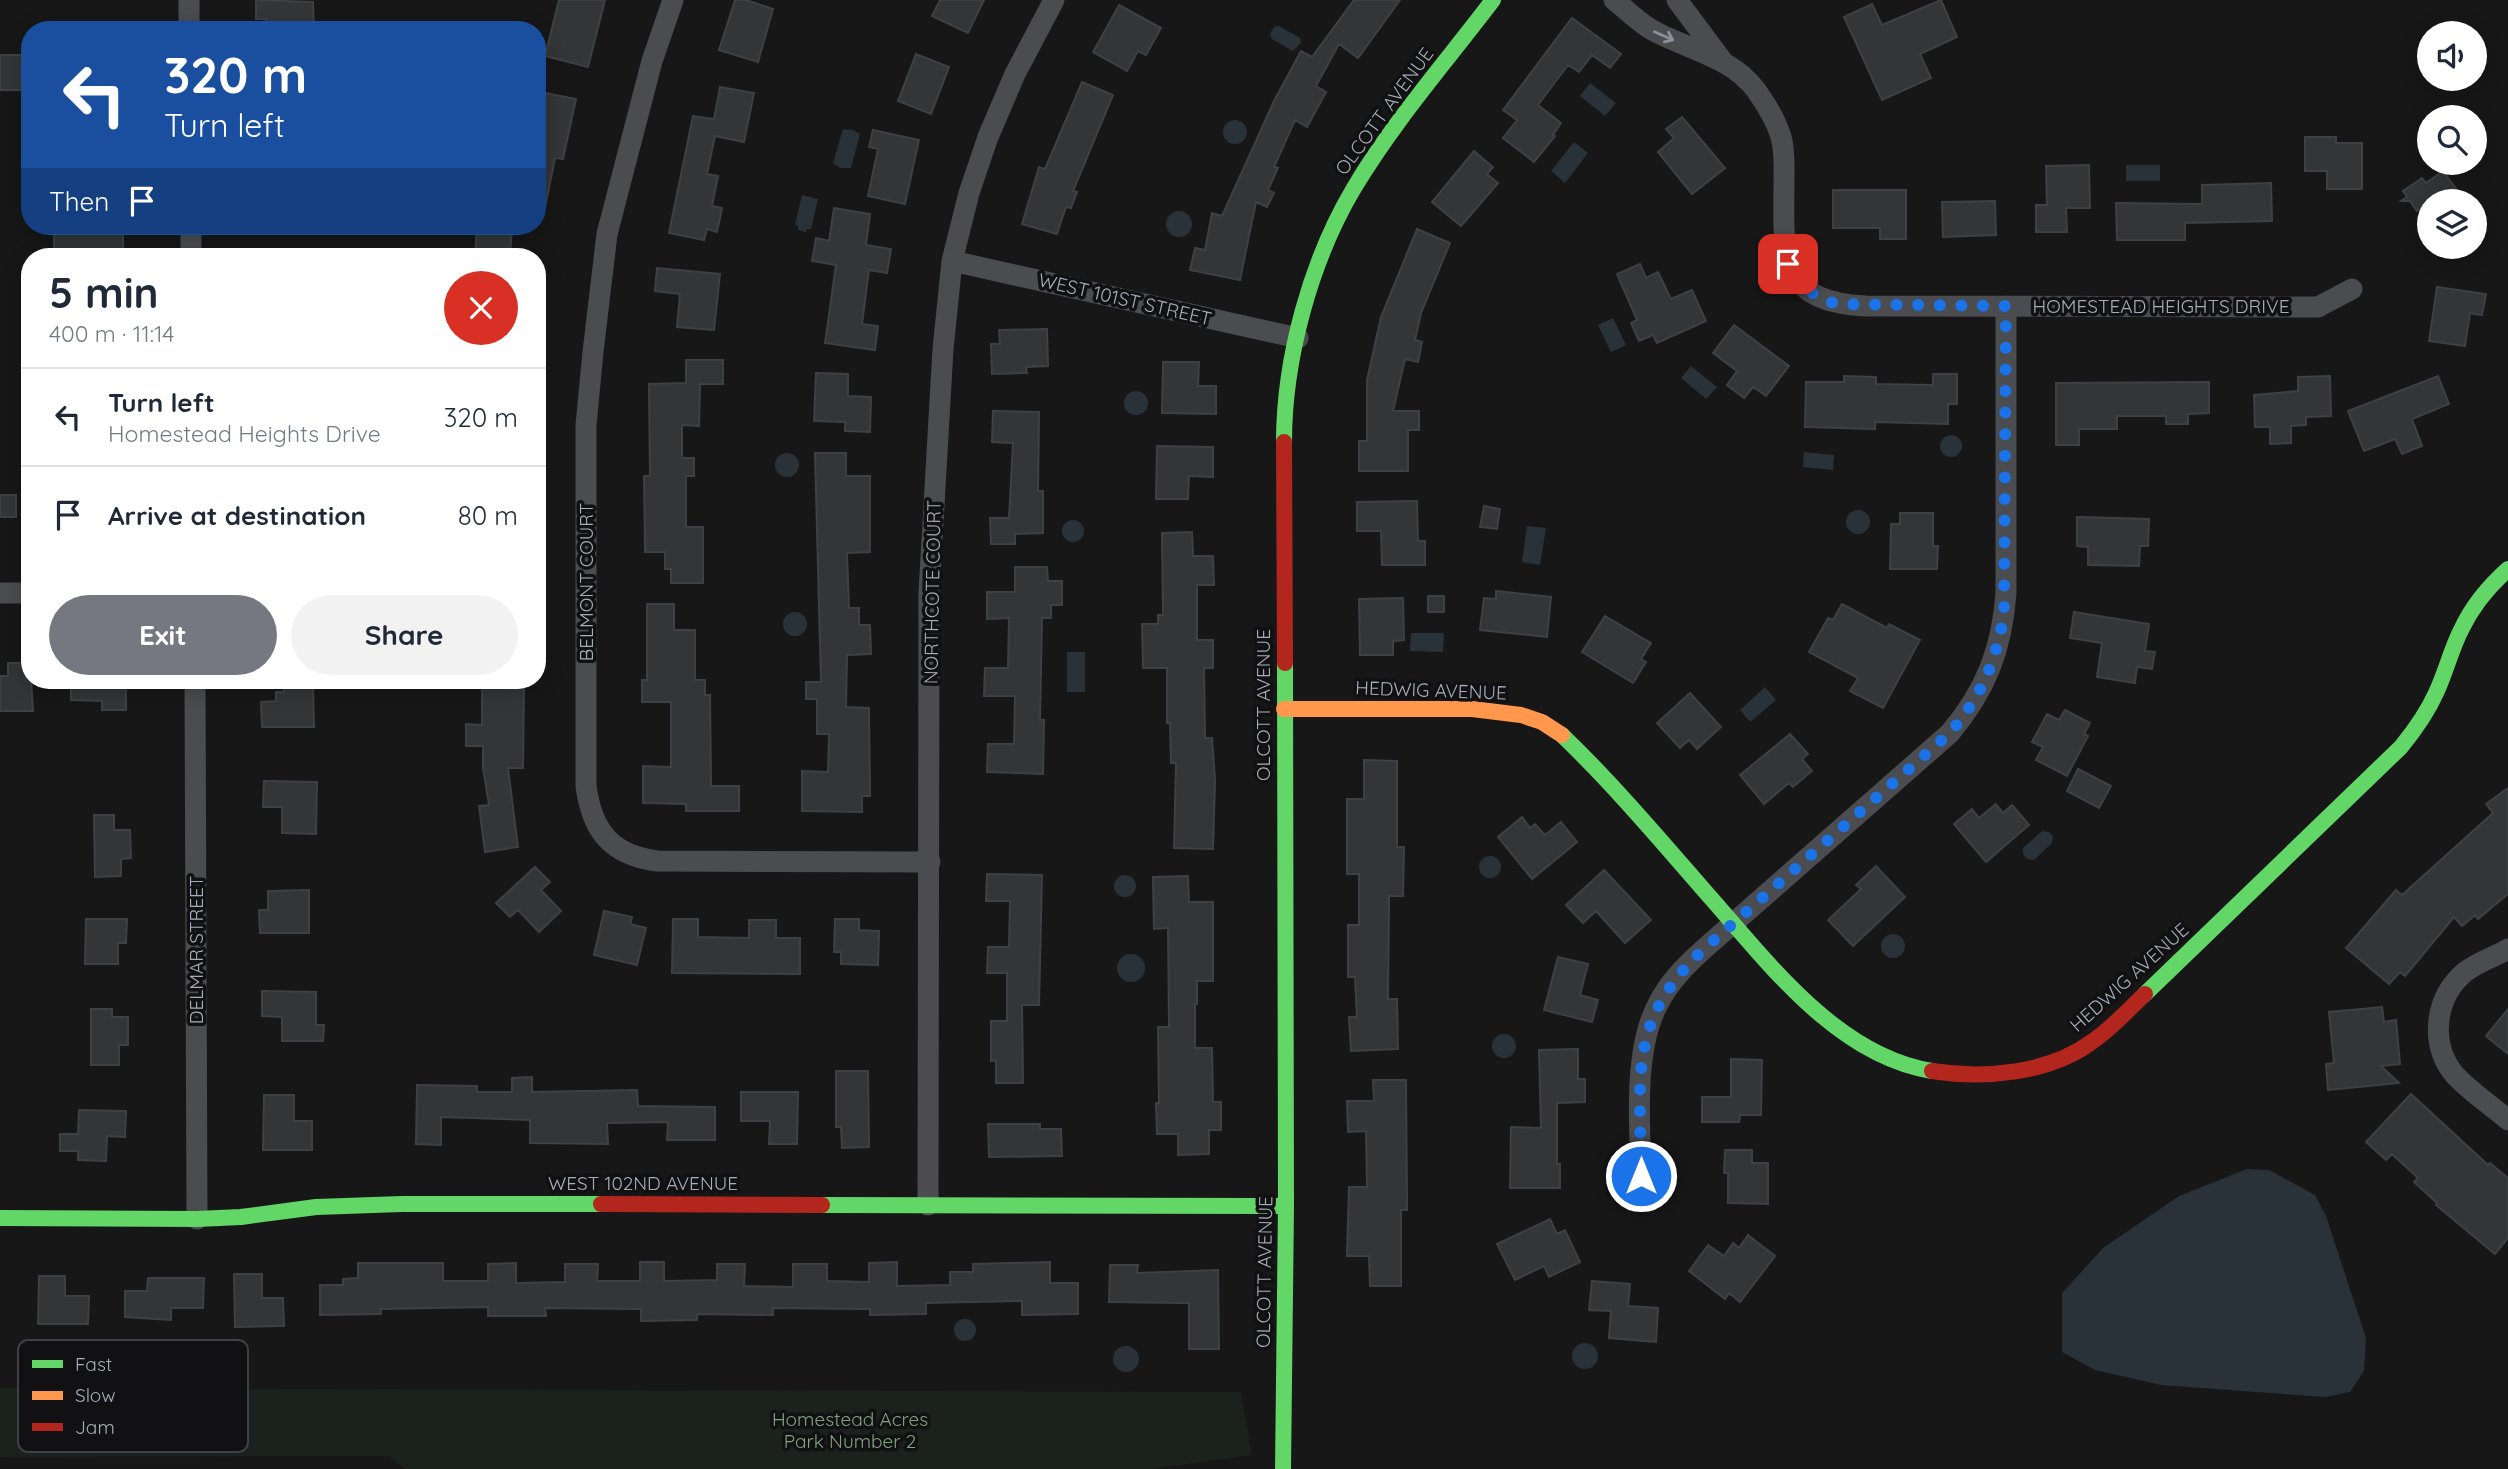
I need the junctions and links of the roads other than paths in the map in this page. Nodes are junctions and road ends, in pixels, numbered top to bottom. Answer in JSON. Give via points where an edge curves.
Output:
{"nodes":[{"id":1,"x":188,"y":0,"type":"edge"},
{"id":2,"x":673,"y":0,"type":"edge"},
{"id":3,"x":1054,"y":0,"type":"edge"},
{"id":4,"x":1493,"y":0,"type":"edge"},
{"id":5,"x":1614,"y":0,"type":"edge"},
{"id":6,"x":1677,"y":0,"type":"edge"},
{"id":7,"x":189,"y":21,"type":"edge"},
{"id":8,"x":1722,"y":61,"type":"junction"},
{"id":9,"x":952,"y":261,"type":"junction"},
{"id":10,"x":2352,"y":289,"type":"dead end"},
{"id":11,"x":2006,"y":306,"type":"junction"},
{"id":12,"x":1298,"y":338,"type":"junction"},
{"id":13,"x":2508,"y":569,"type":"edge"},
{"id":14,"x":0,"y":593,"type":"edge"},
{"id":15,"x":21,"y":593,"type":"edge"},
{"id":16,"x":195,"y":689,"type":"edge"},
{"id":17,"x":1284,"y":709,"type":"junction"},
{"id":18,"x":930,"y":862,"type":"junction"},
{"id":19,"x":1733,"y":925,"type":"junction"},
{"id":20,"x":2508,"y":949,"type":"edge"},
{"id":21,"x":2508,"y":1120,"type":"edge"},
{"id":22,"x":1642,"y":1199,"type":"dead end"},
{"id":23,"x":928,"y":1205,"type":"junction"},
{"id":24,"x":1286,"y":1206,"type":"junction"},
{"id":25,"x":0,"y":1218,"type":"edge"},
{"id":26,"x":197,"y":1219,"type":"junction"},
{"id":27,"x":1283,"y":1469,"type":"edge"}],
"edges":[{"from":1,"to":7,"type":"street"},
{"from":2,"to":18,"type":"street","name":"BELMONT COURT","via":[[652,61],[607,234],[593,352],[586,425],[589,811],[600,834],[638,859]]},
{"from":3,"to":9,"type":"street","name":"NORTHCOTE COURT","via":[[988,137]]},
{"from":4,"to":12,"type":"street","name":"OLCOTT AVENUE","via":[[1403,114],[1352,191],[1321,258]]},
{"from":5,"to":8,"type":"street","name":"HOMESTEAD HEIGHTS DRIVE","one_way":true,"via":[[1654,31]]},
{"from":6,"to":8,"type":"street","name":"HOMESTEAD HEIGHTS DRIVE"},
{"from":8,"to":11,"type":"street","name":"HOMESTEAD HEIGHTS DRIVE","via":[[1754,89],[1776,124],[1784,156],[1784,247],[1788,264],[1806,290],[1851,306]]},
{"from":9,"to":12,"type":"street","name":"WEST 101ST STREET"},
{"from":9,"to":18,"type":"street","name":"NORTHCOTE COURT","via":[[929,592]]},
{"from":10,"to":11,"type":"street","name":"HOMESTEAD HEIGHTS DRIVE","via":[[2318,307]]},
{"from":11,"to":19,"type":"street","via":[[2006,593],[1997,648],[1985,684],[1942,741]]},
{"from":12,"to":17,"type":"street","name":"OLCOTT AVENUE","via":[[1284,434]]},
{"from":13,"to":19,"type":"street","name":"HEDWIG AVENUE","via":[[2467,619],[2434,698],[2400,750],[2115,1022],[2077,1051],[2033,1067],[1970,1076],[1934,1073],[1896,1061],[1814,1009]]},
{"from":14,"to":15,"type":"street"},
{"from":16,"to":26,"type":"street","name":"DELMAR STREET"},
{"from":17,"to":19,"type":"street","name":"HEDWIG AVENUE","via":[[1472,709],[1542,722],[1598,769]]},
{"from":17,"to":24,"type":"street","name":"OLCOTT AVENUE"},
{"from":18,"to":23,"type":"street","name":"NORTHCOTE COURT"},
{"from":19,"to":22,"type":"street","via":[[1676,976],[1648,1028],[1641,1065]]},
{"from":20,"to":21,"type":"street","via":[[2463,974],[2439,1012],[2439,1039],[2455,1075]]},
{"from":23,"to":24,"type":"street","name":"WEST 102ND AVENUE"},
{"from":23,"to":26,"type":"street","name":"WEST 102ND AVENUE","via":[[383,1204]]},
{"from":24,"to":27,"type":"street","name":"OLCOTT AVENUE"},
{"from":25,"to":26,"type":"street","name":"WEST 102ND AVENUE"}]}
